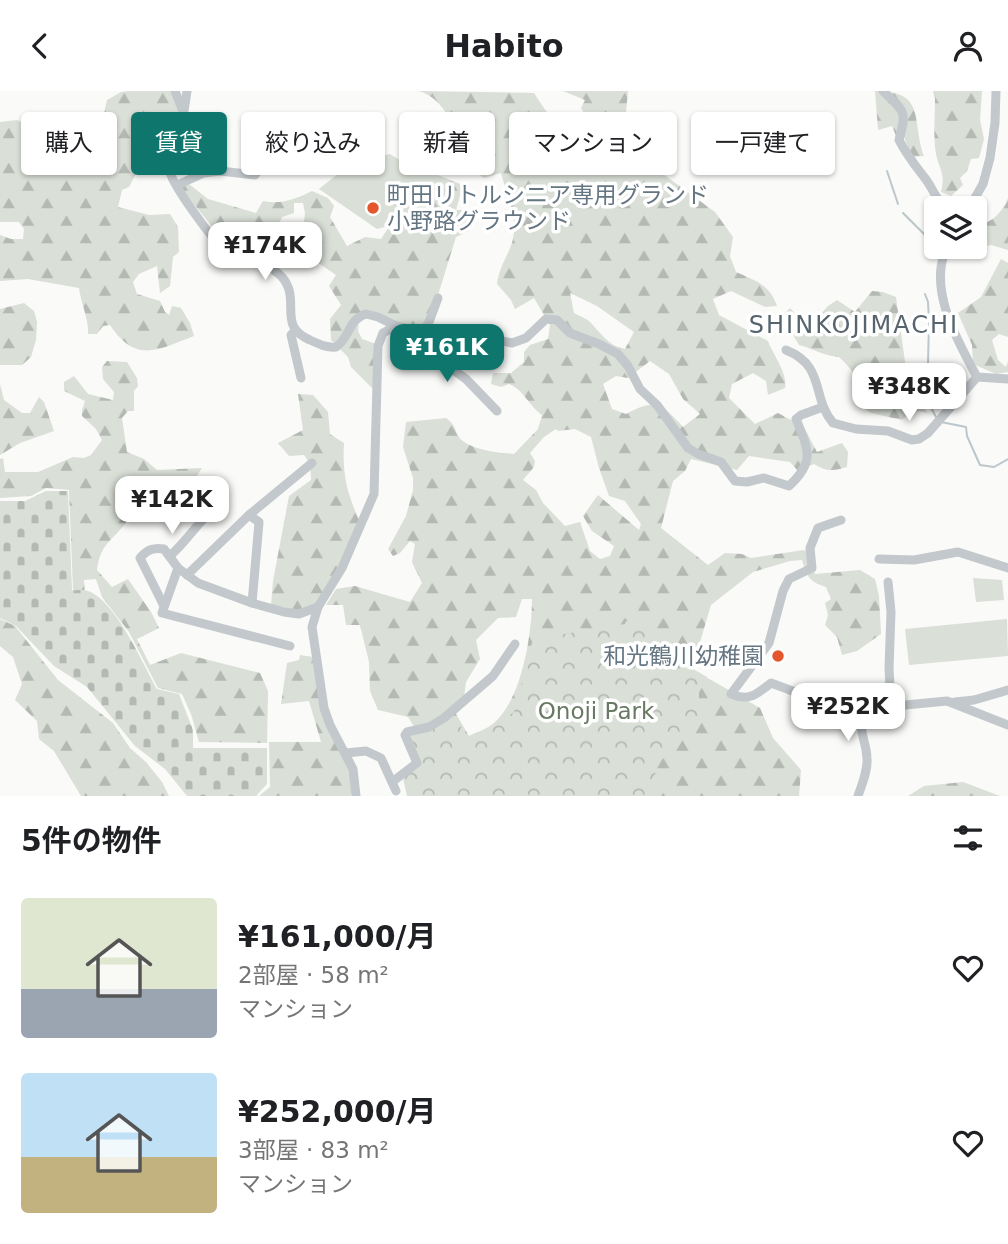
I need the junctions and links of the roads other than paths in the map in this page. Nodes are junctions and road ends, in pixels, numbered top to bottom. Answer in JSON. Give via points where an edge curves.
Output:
{"nodes":[{"id":1,"x":175,"y":91,"type":"edge"},
{"id":2,"x":187,"y":91,"type":"edge"},
{"id":3,"x":883,"y":91,"type":"edge"},
{"id":4,"x":996,"y":91,"type":"edge"},
{"id":5,"x":184,"y":111,"type":"junction"},
{"id":6,"x":241,"y":173,"type":"edge"},
{"id":7,"x":177,"y":185,"type":"junction"},
{"id":8,"x":935,"y":196,"type":"edge"},
{"id":9,"x":976,"y":196,"type":"edge"},
{"id":10,"x":942,"y":259,"type":"edge"},
{"id":11,"x":438,"y":298,"type":"dead end"},
{"id":12,"x":396,"y":326,"type":"junction"},
{"id":13,"x":295,"y":331,"type":"junction"},
{"id":14,"x":423,"y":336,"type":"junction"},
{"id":15,"x":786,"y":350,"type":"dead end"},
{"id":16,"x":977,"y":377,"type":"junction"},
{"id":17,"x":301,"y":378,"type":"dead end"},
{"id":18,"x":1008,"y":379,"type":"edge"},
{"id":19,"x":823,"y":407,"type":"junction"},
{"id":20,"x":497,"y":411,"type":"dead end"},
{"id":21,"x":312,"y":463,"type":"dead end"},
{"id":22,"x":219,"y":504,"type":"dead end"},
{"id":23,"x":249,"y":515,"type":"junction"},
{"id":24,"x":841,"y":520,"type":"dead end"},
{"id":25,"x":170,"y":556,"type":"junction"},
{"id":26,"x":886,"y":562,"type":"dead end"},
{"id":27,"x":178,"y":568,"type":"junction"},
{"id":28,"x":1008,"y":568,"type":"edge"},
{"id":29,"x":187,"y":575,"type":"junction"},
{"id":30,"x":888,"y":582,"type":"dead end"},
{"id":31,"x":252,"y":603,"type":"junction"},
{"id":32,"x":164,"y":606,"type":"junction"},
{"id":33,"x":318,"y":607,"type":"junction"},
{"id":34,"x":515,"y":644,"type":"dead end"},
{"id":35,"x":290,"y":646,"type":"dead end"},
{"id":36,"x":1008,"y":690,"type":"edge"},
{"id":37,"x":953,"y":702,"type":"junction"},
{"id":38,"x":891,"y":706,"type":"junction"},
{"id":39,"x":874,"y":708,"type":"junction"},
{"id":40,"x":1008,"y":725,"type":"edge"},
{"id":41,"x":346,"y":753,"type":"junction"},
{"id":42,"x":394,"y":786,"type":"junction"},
{"id":43,"x":356,"y":796,"type":"edge"},
{"id":44,"x":385,"y":796,"type":"edge"},
{"id":45,"x":858,"y":796,"type":"edge"}],
"edges":[{"from":1,"to":5,"type":"street"},
{"from":2,"to":5,"type":"street"},
{"from":3,"to":8,"type":"street","via":[[903,114],[899,139],[907,158]]},
{"from":4,"to":9,"type":"street","via":[[990,158]]},
{"from":5,"to":7,"type":"street","via":[[170,167]]},
{"from":6,"to":7,"type":"street","via":[[204,173]]},
{"from":7,"to":13,"type":"street","via":[[223,249],[258,262],[283,279]]},
{"from":10,"to":16,"type":"street","via":[[943,293],[951,327]]},
{"from":11,"to":14,"type":"street"},
{"from":12,"to":13,"type":"street","via":[[372,315],[360,315],[341,344],[332,348]]},
{"from":12,"to":14,"type":"street"},
{"from":12,"to":33,"type":"street","via":[[383,333],[378,346],[374,494],[342,568]]},
{"from":13,"to":17,"type":"street","via":[[292,349]]},
{"from":14,"to":19,"type":"street","via":[[455,331],[512,343],[526,338],[546,319],[557,320],[570,333],[618,354],[684,444],[720,462],[738,482],[764,478],[789,486],[807,463],[806,444],[796,419]]},
{"from":14,"to":20,"type":"street"},
{"from":15,"to":19,"type":"street","via":[[808,365],[818,381]]},
{"from":16,"to":18,"type":"street"},
{"from":16,"to":19,"type":"street","via":[[928,433],[916,440],[836,424]]},
{"from":21,"to":23,"type":"street"},
{"from":22,"to":25,"type":"street"},
{"from":23,"to":29,"type":"street"},
{"from":23,"to":31,"type":"street","via":[[260,521]]},
{"from":24,"to":39,"type":"street","via":[[818,528],[810,548],[812,568],[789,579],[769,643],[731,694],[752,697],[771,683],[822,702]]},
{"from":25,"to":27,"type":"street"},
{"from":25,"to":32,"type":"street","via":[[156,548],[139,558]]},
{"from":26,"to":28,"type":"street","via":[[958,552]]},
{"from":27,"to":29,"type":"street"},
{"from":27,"to":32,"type":"street"},
{"from":29,"to":31,"type":"street"},
{"from":30,"to":38,"type":"street"},
{"from":31,"to":33,"type":"street","via":[[293,614]]},
{"from":32,"to":35,"type":"street","via":[[162,613]]},
{"from":33,"to":41,"type":"street","via":[[312,627],[324,708]]},
{"from":34,"to":42,"type":"street","via":[[493,676],[444,718],[407,732],[417,763]]},
{"from":36,"to":37,"type":"street"},
{"from":37,"to":38,"type":"street"},
{"from":37,"to":40,"type":"street"},
{"from":38,"to":39,"type":"street"},
{"from":39,"to":45,"type":"street","via":[[861,726],[867,757]]},
{"from":41,"to":42,"type":"street","via":[[366,751],[381,758]]},
{"from":41,"to":43,"type":"street","via":[[354,769]]},
{"from":42,"to":44,"type":"street"}]}
